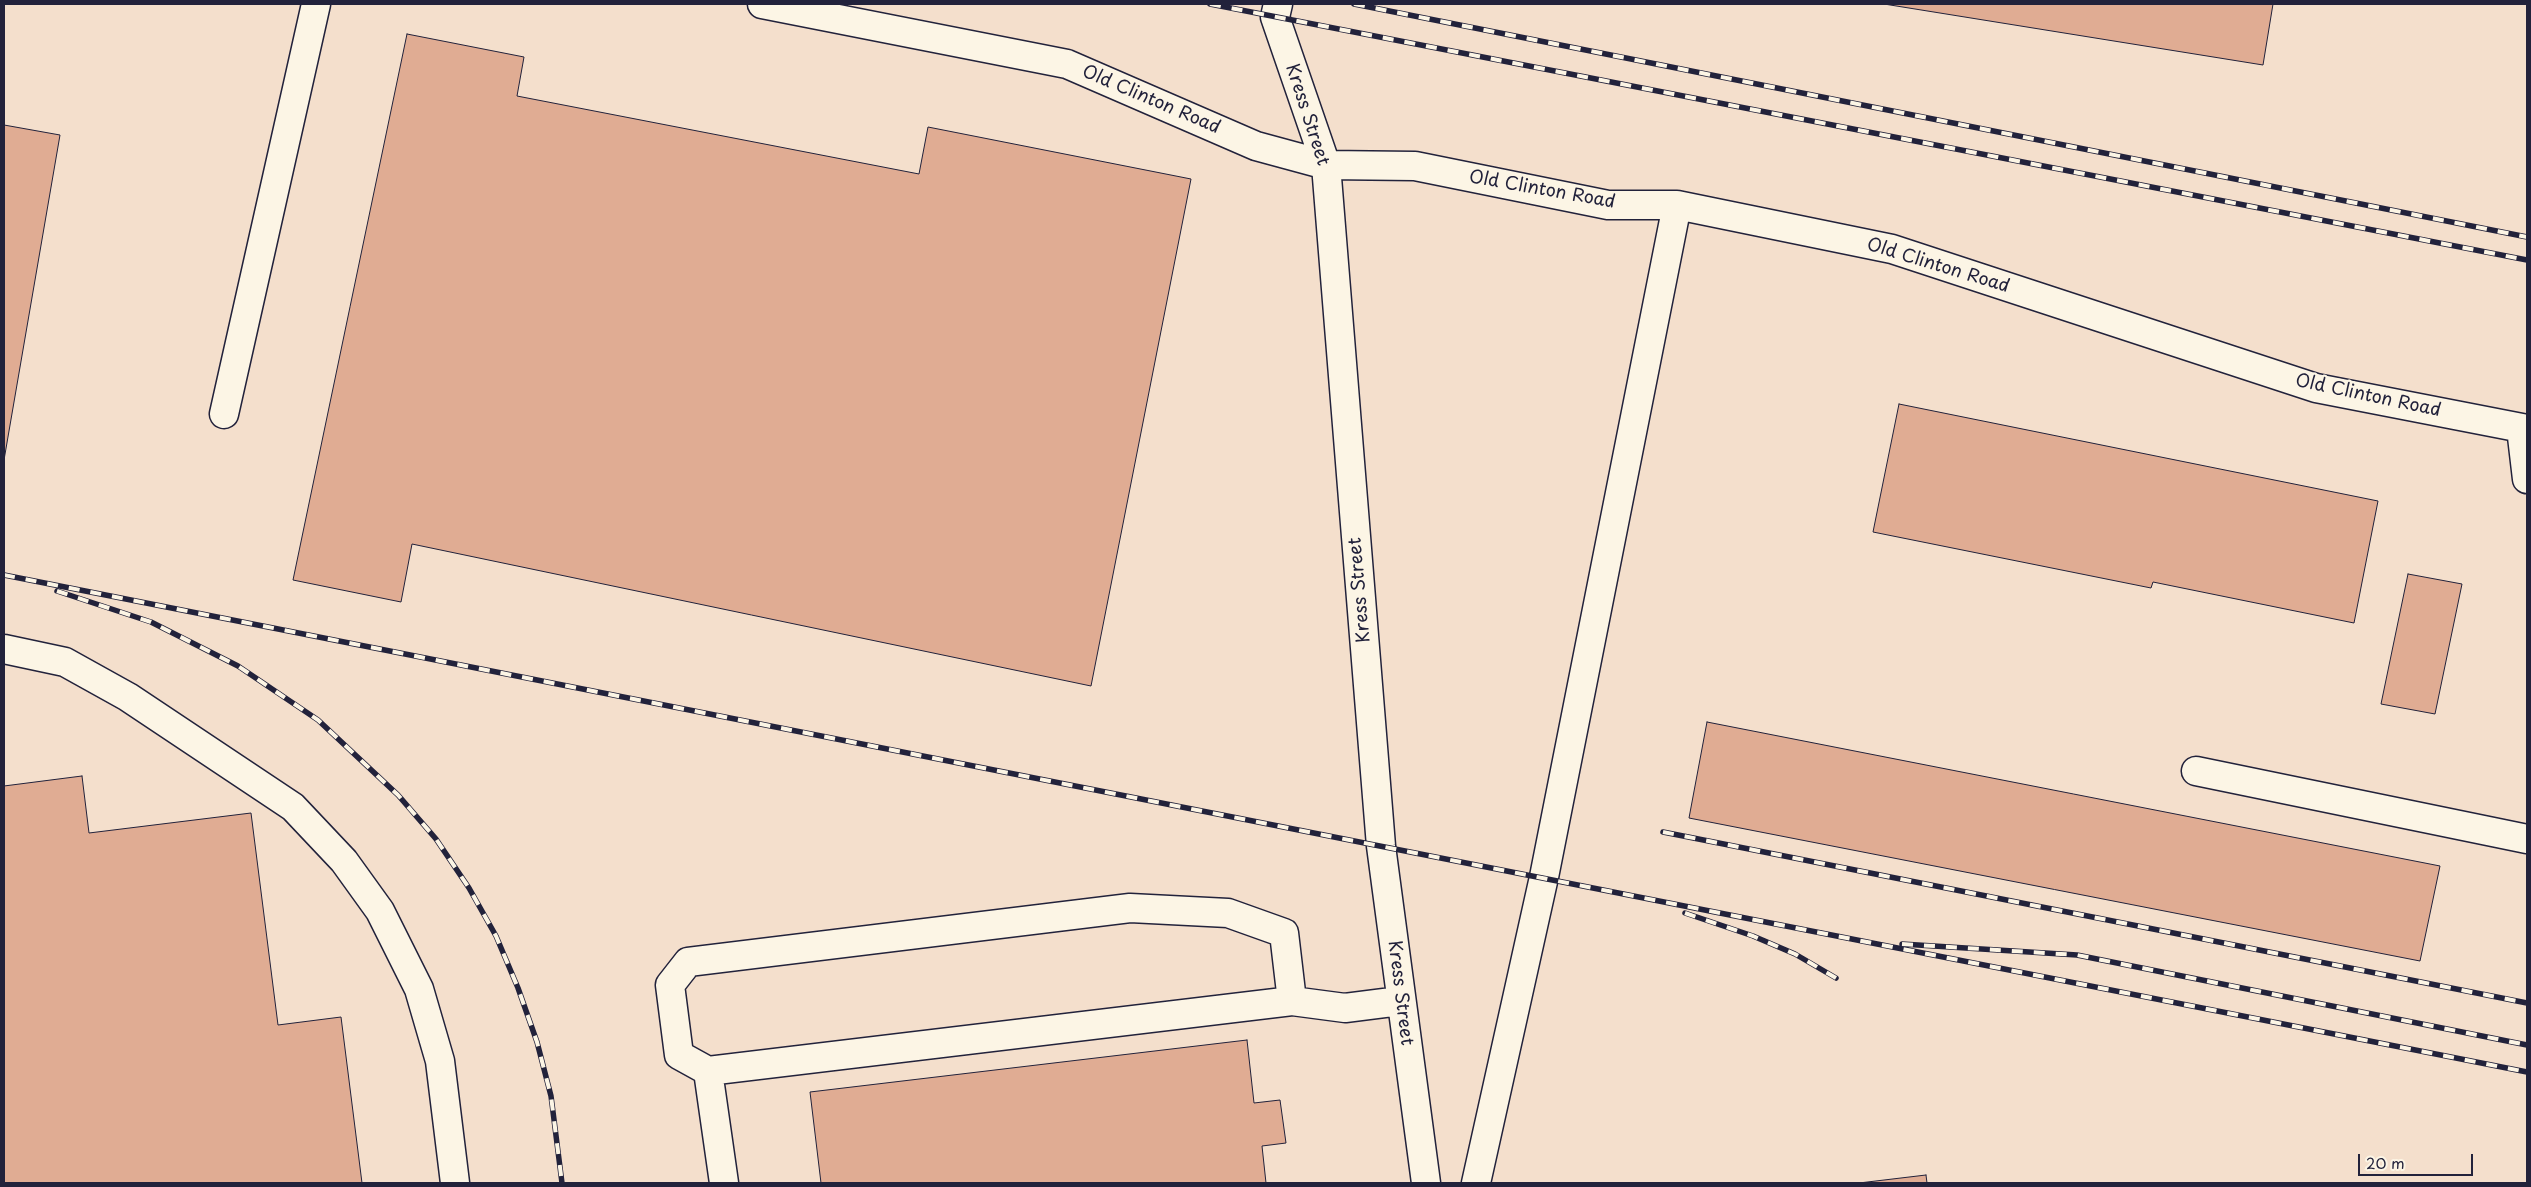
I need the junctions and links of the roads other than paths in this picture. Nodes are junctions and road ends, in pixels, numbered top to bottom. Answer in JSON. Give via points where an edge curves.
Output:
{"nodes":[{"id":1,"x":316,"y":4,"type":"edge"},
{"id":2,"x":762,"y":4,"type":"edge"},
{"id":3,"x":1278,"y":4,"type":"edge"},
{"id":4,"x":1326,"y":165,"type":"junction"},
{"id":5,"x":1677,"y":204,"type":"junction"},
{"id":6,"x":224,"y":414,"type":"dead end"},
{"id":7,"x":2524,"y":428,"type":"edge"},
{"id":8,"x":2527,"y":479,"type":"edge"},
{"id":9,"x":4,"y":649,"type":"edge"},
{"id":10,"x":2196,"y":771,"type":"dead end"},
{"id":11,"x":2527,"y":839,"type":"edge"},
{"id":12,"x":1292,"y":1001,"type":"junction"},
{"id":13,"x":1400,"y":1001,"type":"junction"},
{"id":14,"x":708,"y":1071,"type":"junction"},
{"id":15,"x":455,"y":1183,"type":"edge"},
{"id":16,"x":724,"y":1183,"type":"edge"},
{"id":17,"x":1426,"y":1183,"type":"edge"},
{"id":18,"x":1476,"y":1183,"type":"edge"}],
"edges":[{"from":1,"to":6,"type":"street"},
{"from":2,"to":4,"type":"street","name":"Old Clinton Road","via":[[1067,64],[1256,146]]},
{"from":3,"to":4,"type":"street","name":"Kress Street","via":[[1275,17]]},
{"from":4,"to":5,"type":"street","name":"Old Clinton Road","via":[[1415,166],[1608,205]]},
{"from":4,"to":13,"type":"street","name":"Kress Street","via":[[1381,846]]},
{"from":5,"to":7,"type":"street","name":"Old Clinton Road","via":[[1892,249],[2316,388]]},
{"from":5,"to":18,"type":"street","via":[[1544,877]]},
{"from":7,"to":8,"type":"street"},
{"from":9,"to":15,"type":"street","via":[[64,662],[128,696],[293,807],[344,860],[380,911],[419,989],[440,1061]]},
{"from":10,"to":11,"type":"street"},
{"from":12,"to":13,"type":"street","via":[[1345,1008]]},
{"from":12,"to":14,"type":"street"},
{"from":12,"to":14,"type":"street","via":[[1284,933],[1228,913],[1130,908],[688,962],[670,985],[679,1055]]},
{"from":13,"to":17,"type":"street","name":"Kress Street"},
{"from":14,"to":16,"type":"street"}]}
